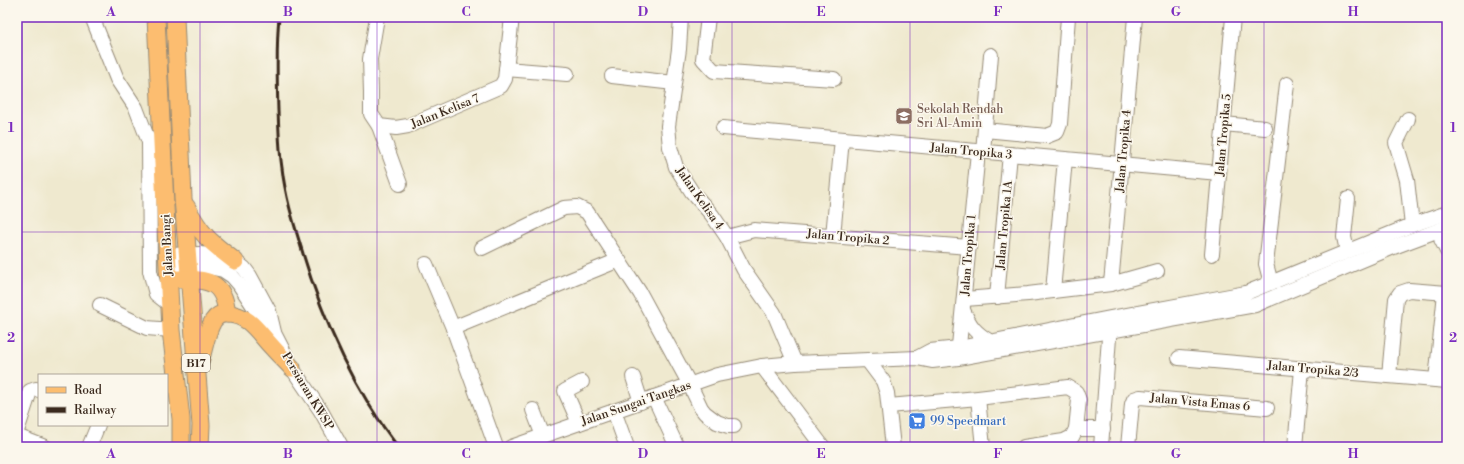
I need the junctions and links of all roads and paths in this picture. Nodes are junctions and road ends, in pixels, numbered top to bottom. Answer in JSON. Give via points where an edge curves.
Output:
{"nodes":[{"id":1,"x":92,"y":17,"type":"edge"},
{"id":2,"x":156,"y":17,"type":"edge"},
{"id":3,"x":175,"y":17,"type":"edge"},
{"id":4,"x":377,"y":17,"type":"edge"},
{"id":5,"x":512,"y":17,"type":"edge"},
{"id":6,"x":682,"y":17,"type":"edge"},
{"id":7,"x":708,"y":17,"type":"edge"},
{"id":8,"x":1068,"y":17,"type":"edge"},
{"id":9,"x":1135,"y":17,"type":"edge"},
{"id":10,"x":1233,"y":17,"type":"edge"},
{"id":11,"x":991,"y":55,"type":"dead end"},
{"id":12,"x":506,"y":69,"type":"junction"},
{"id":13,"x":567,"y":74,"type":"dead end"},
{"id":14,"x":612,"y":76,"type":"dead end"},
{"id":15,"x":834,"y":79,"type":"dead end"},
{"id":16,"x":674,"y":83,"type":"junction"},
{"id":17,"x":1287,"y":84,"type":"dead end"},
{"id":18,"x":136,"y":108,"type":"junction"},
{"id":19,"x":160,"y":118,"type":"junction"},
{"id":20,"x":1408,"y":119,"type":"dead end"},
{"id":21,"x":1224,"y":124,"type":"junction"},
{"id":22,"x":379,"y":126,"type":"junction"},
{"id":23,"x":723,"y":128,"type":"dead end"},
{"id":24,"x":1265,"y":128,"type":"dead end"},
{"id":25,"x":985,"y":130,"type":"junction"},
{"id":26,"x":842,"y":139,"type":"junction"},
{"id":27,"x":148,"y":142,"type":"junction"},
{"id":28,"x":980,"y":152,"type":"junction"},
{"id":29,"x":1010,"y":154,"type":"junction"},
{"id":30,"x":162,"y":159,"type":"junction"},
{"id":31,"x":1065,"y":159,"type":"junction"},
{"id":32,"x":1121,"y":164,"type":"junction"},
{"id":33,"x":1219,"y":173,"type":"junction"},
{"id":34,"x":400,"y":184,"type":"dead end"},
{"id":35,"x":183,"y":198,"type":"junction"},
{"id":36,"x":1348,"y":199,"type":"dead end"},
{"id":37,"x":157,"y":212,"type":"junction"},
{"id":38,"x":1447,"y":213,"type":"edge"},
{"id":39,"x":1412,"y":225,"type":"junction"},
{"id":40,"x":833,"y":236,"type":"junction"},
{"id":41,"x":727,"y":237,"type":"junction"},
{"id":42,"x":1446,"y":238,"type":"edge"},
{"id":43,"x":969,"y":247,"type":"junction"},
{"id":44,"x":482,"y":248,"type":"dead end"},
{"id":45,"x":1347,"y":251,"type":"junction"},
{"id":46,"x":1212,"y":254,"type":"dead end"},
{"id":47,"x":619,"y":260,"type":"junction"},
{"id":48,"x":235,"y":262,"type":"junction"},
{"id":49,"x":426,"y":264,"type":"dead end"},
{"id":50,"x":188,"y":266,"type":"junction"},
{"id":51,"x":168,"y":267,"type":"junction"},
{"id":52,"x":1157,"y":271,"type":"dead end"},
{"id":53,"x":1271,"y":283,"type":"junction"},
{"id":54,"x":1111,"y":284,"type":"junction"},
{"id":55,"x":1053,"y":291,"type":"junction"},
{"id":56,"x":1446,"y":293,"type":"edge"},
{"id":57,"x":997,"y":297,"type":"junction"},
{"id":58,"x":100,"y":305,"type":"dead end"},
{"id":59,"x":170,"y":305,"type":"junction"},
{"id":60,"x":963,"y":310,"type":"junction"},
{"id":61,"x":227,"y":314,"type":"junction"},
{"id":62,"x":1110,"y":318,"type":"junction"},
{"id":63,"x":453,"y":328,"type":"junction"},
{"id":64,"x":171,"y":330,"type":"junction"},
{"id":65,"x":1109,"y":332,"type":"junction"},
{"id":66,"x":275,"y":334,"type":"junction"},
{"id":67,"x":991,"y":342,"type":"junction"},
{"id":68,"x":936,"y":350,"type":"junction"},
{"id":69,"x":958,"y":353,"type":"junction"},
{"id":70,"x":917,"y":358,"type":"junction"},
{"id":71,"x":1178,"y":358,"type":"dead end"},
{"id":72,"x":868,"y":361,"type":"junction"},
{"id":73,"x":795,"y":363,"type":"junction"},
{"id":74,"x":767,"y":365,"type":"junction"},
{"id":75,"x":292,"y":368,"type":"junction"},
{"id":76,"x":1302,"y":369,"type":"junction"},
{"id":77,"x":197,"y":376,"type":"junction"},
{"id":78,"x":1389,"y":376,"type":"junction"},
{"id":79,"x":632,"y":377,"type":"dead end"},
{"id":80,"x":1441,"y":380,"type":"edge"},
{"id":81,"x":582,"y":382,"type":"dead end"},
{"id":82,"x":690,"y":384,"type":"junction"},
{"id":83,"x":38,"y":390,"type":"edge"},
{"id":84,"x":978,"y":398,"type":"junction"},
{"id":85,"x":648,"y":399,"type":"junction"},
{"id":86,"x":889,"y":406,"type":"junction"},
{"id":87,"x":1267,"y":408,"type":"dead end"},
{"id":88,"x":533,"y":410,"type":"dead end"},
{"id":89,"x":614,"y":411,"type":"junction"},
{"id":90,"x":579,"y":423,"type":"junction"},
{"id":91,"x":98,"y":426,"type":"edge"},
{"id":92,"x":734,"y":426,"type":"dead end"},
{"id":93,"x":1076,"y":429,"type":"junction"},
{"id":94,"x":1103,"y":429,"type":"junction"},
{"id":95,"x":17,"y":432,"type":"edge"},
{"id":96,"x":543,"y":436,"type":"junction"},
{"id":97,"x":521,"y":446,"type":"edge"},
{"id":98,"x":45,"y":447,"type":"edge"},
{"id":99,"x":89,"y":447,"type":"edge"},
{"id":100,"x":181,"y":447,"type":"edge"},
{"id":101,"x":200,"y":447,"type":"edge"},
{"id":102,"x":341,"y":447,"type":"edge"},
{"id":103,"x":496,"y":447,"type":"edge"},
{"id":104,"x":627,"y":447,"type":"edge"},
{"id":105,"x":676,"y":447,"type":"edge"},
{"id":106,"x":823,"y":447,"type":"edge"},
{"id":107,"x":893,"y":447,"type":"edge"},
{"id":108,"x":983,"y":447,"type":"edge"},
{"id":109,"x":1024,"y":447,"type":"edge"},
{"id":110,"x":1101,"y":447,"type":"edge"},
{"id":111,"x":1128,"y":447,"type":"edge"},
{"id":112,"x":1295,"y":447,"type":"edge"}],
"edges":[{"from":1,"to":18,"type":"street","via":[[117,79]]},
{"from":2,"to":19,"type":"main road","name":"Jalan Bangi","number":"B17"},
{"from":3,"to":35,"type":"main road","name":"Jalan Bangi","number":"B17"},
{"from":4,"to":22,"type":"street","via":[[370,59],[370,92],[371,114]]},
{"from":5,"to":12,"type":"street","name":"Jalan Kelisa 7"},
{"from":6,"to":16,"type":"street","name":"Jalan Kelisa 4"},
{"from":7,"to":15,"type":"street","via":[[703,59],[714,71]]},
{"from":8,"to":25,"type":"street","via":[[1060,124],[1057,132],[1047,136]]},
{"from":9,"to":32,"type":"street","name":"Jalan Tropika 4"},
{"from":10,"to":21,"type":"street","name":"Jalan Tropika 5"},
{"from":11,"to":25,"type":"street","name":"Jalan Tropika 1"},
{"from":12,"to":13,"type":"street"},
{"from":12,"to":22,"type":"street","name":"Jalan Kelisa 7","via":[[506,79],[493,91],[408,126]]},
{"from":14,"to":16,"type":"street"},
{"from":16,"to":41,"type":"street","name":"Jalan Kelisa 4","via":[[668,126],[670,147],[676,167]]},
{"from":17,"to":53,"type":"street","via":[[1266,264]]},
{"from":18,"to":19,"type":"street"},
{"from":18,"to":27,"type":"street"},
{"from":19,"to":30,"type":"main road","name":"Jalan Bangi","number":"B17"},
{"from":20,"to":39,"type":"street","via":[[1396,143],[1407,180]]},
{"from":21,"to":24,"type":"street"},
{"from":21,"to":33,"type":"street","name":"Jalan Tropika 5"},
{"from":22,"to":34,"type":"street"},
{"from":23,"to":26,"type":"street","name":"Jalan Tropika 3"},
{"from":25,"to":28,"type":"street","name":"Jalan Tropika 1"},
{"from":26,"to":28,"type":"street","name":"Jalan Tropika 3"},
{"from":26,"to":40,"type":"street"},
{"from":27,"to":30,"type":"street"},
{"from":27,"to":37,"type":"street"},
{"from":28,"to":29,"type":"street","name":"Jalan Tropika 3"},
{"from":28,"to":43,"type":"street","name":"Jalan Tropika 1"},
{"from":29,"to":31,"type":"street","name":"Jalan Tropika 3"},
{"from":29,"to":57,"type":"street","name":"Jalan Tropika 1A"},
{"from":30,"to":37,"type":"main road","name":"Jalan Bangi","number":"B17"},
{"from":31,"to":32,"type":"street","name":"Jalan Tropika 3"},
{"from":31,"to":55,"type":"street"},
{"from":32,"to":33,"type":"street","name":"Jalan Tropika 3"},
{"from":32,"to":54,"type":"street","name":"Jalan Tropika 4"},
{"from":33,"to":46,"type":"street","name":"Jalan Tropika 5"},
{"from":35,"to":48,"type":"main road","via":[[201,232]]},
{"from":35,"to":50,"type":"main road","name":"Jalan Bangi","number":"B17"},
{"from":36,"to":45,"type":"street","via":[[1344,237]]},
{"from":37,"to":51,"type":"main road","name":"Jalan Bangi","number":"B17"},
{"from":37,"to":59,"type":"street","via":[[150,271],[156,294]]},
{"from":38,"to":39,"type":"street"},
{"from":39,"to":45,"type":"street"},
{"from":40,"to":41,"type":"street","name":"Jalan Tropika 2","via":[[754,230]]},
{"from":40,"to":43,"type":"street","name":"Jalan Tropika 2"},
{"from":41,"to":73,"type":"street","name":"Jalan Kelisa 4","via":[[744,270],[774,313]]},
{"from":42,"to":65,"type":"street","via":[[1368,267],[1356,263],[1255,305]]},
{"from":43,"to":60,"type":"street","name":"Jalan Tropika 1"},
{"from":44,"to":47,"type":"street","via":[[564,208],[577,207],[587,212]]},
{"from":45,"to":53,"type":"street"},
{"from":47,"to":63,"type":"street"},
{"from":47,"to":82,"type":"street"},
{"from":48,"to":50,"type":"street","name":"Persiaran KWSP","via":[[220,256],[200,254]]},
{"from":48,"to":66,"type":"street","name":"Persiaran KWSP","via":[[250,276],[269,311]]},
{"from":49,"to":63,"type":"street"},
{"from":50,"to":51,"type":"main road"},
{"from":50,"to":51,"type":"street","name":"Persiaran KWSP"},
{"from":50,"to":61,"type":"main road","via":[[215,284],[224,297]]},
{"from":50,"to":66,"type":"street","name":"Persiaran KWSP","via":[[223,270],[232,276]]},
{"from":50,"to":77,"type":"main road","name":"Jalan Bangi","number":"B17"},
{"from":51,"to":59,"type":"main road","name":"Jalan Bangi","number":"B17"},
{"from":52,"to":54,"type":"street"},
{"from":53,"to":62,"type":"street","via":[[1246,293]]},
{"from":54,"to":55,"type":"street"},
{"from":55,"to":57,"type":"street"},
{"from":56,"to":78,"type":"street","via":[[1409,290],[1400,293],[1396,299]]},
{"from":56,"to":80,"type":"street"},
{"from":57,"to":60,"type":"street"},
{"from":58,"to":64,"type":"street","via":[[147,328]]},
{"from":59,"to":64,"type":"main road","name":"Jalan Bangi","number":"B17"},
{"from":60,"to":67,"type":"street","via":[[973,329]]},
{"from":60,"to":68,"type":"street","via":[[950,340]]},
{"from":60,"to":69,"type":"street","name":"Jalan Tropika 1"},
{"from":61,"to":75,"type":"main road","via":[[248,320]]},
{"from":61,"to":77,"type":"main road","via":[[219,315],[213,320]]},
{"from":62,"to":65,"type":"street"},
{"from":62,"to":67,"type":"street"},
{"from":63,"to":103,"type":"street"},
{"from":64,"to":100,"type":"main road","name":"Jalan Bangi","number":"B17","via":[[181,420]]},
{"from":65,"to":69,"type":"street"},
{"from":65,"to":94,"type":"street"},
{"from":66,"to":75,"type":"street","name":"Persiaran KWSP"},
{"from":67,"to":69,"type":"street"},
{"from":68,"to":69,"type":"street"},
{"from":68,"to":70,"type":"street"},
{"from":69,"to":70,"type":"street","via":[[932,361]]},
{"from":70,"to":72,"type":"street","name":"Jalan Sungai Tangkas"},
{"from":71,"to":76,"type":"street","name":"Jalan Tropika 2/3"},
{"from":72,"to":73,"type":"street","name":"Jalan Sungai Tangkas"},
{"from":72,"to":86,"type":"street","via":[[883,381]]},
{"from":73,"to":74,"type":"street","name":"Jalan Sungai Tangkas"},
{"from":74,"to":82,"type":"street","name":"Jalan Sungai Tangkas","via":[[717,375]]},
{"from":74,"to":106,"type":"street"},
{"from":75,"to":102,"type":"street","name":"Persiaran KWSP"},
{"from":76,"to":78,"type":"street","name":"Jalan Tropika 2/3"},
{"from":76,"to":112,"type":"street"},
{"from":77,"to":101,"type":"main road","name":"Jalan Bangi","number":"B17"},
{"from":78,"to":80,"type":"street","name":"Jalan Tropika 2/3"},
{"from":79,"to":85,"type":"street"},
{"from":81,"to":90,"type":"street","via":[[565,391]]},
{"from":82,"to":85,"type":"street","name":"Jalan Sungai Tangkas"},
{"from":82,"to":92,"type":"street","via":[[705,413],[717,422]]},
{"from":83,"to":95,"type":"street","via":[[30,391]]},
{"from":84,"to":86,"type":"street"},
{"from":84,"to":93,"type":"street","via":[[1068,387],[1076,392],[1079,400]]},
{"from":84,"to":108,"type":"street"},
{"from":85,"to":89,"type":"street","name":"Jalan Sungai Tangkas"},
{"from":85,"to":105,"type":"street"},
{"from":86,"to":107,"type":"street"},
{"from":87,"to":111,"type":"street","name":"Jalan Vista Emas 6","via":[[1140,397],[1134,399],[1132,404]]},
{"from":88,"to":96,"type":"street"},
{"from":89,"to":90,"type":"street","name":"Jalan Sungai Tangkas"},
{"from":89,"to":104,"type":"street"},
{"from":90,"to":96,"type":"street","name":"Jalan Sungai Tangkas"},
{"from":91,"to":99,"type":"street"},
{"from":93,"to":94,"type":"street"},
{"from":93,"to":109,"type":"street","via":[[1072,437],[1064,442]]},
{"from":94,"to":110,"type":"street"},
{"from":95,"to":98,"type":"street","via":[[19,437]]},
{"from":96,"to":97,"type":"street","name":"Jalan Sungai Tangkas"}]}
